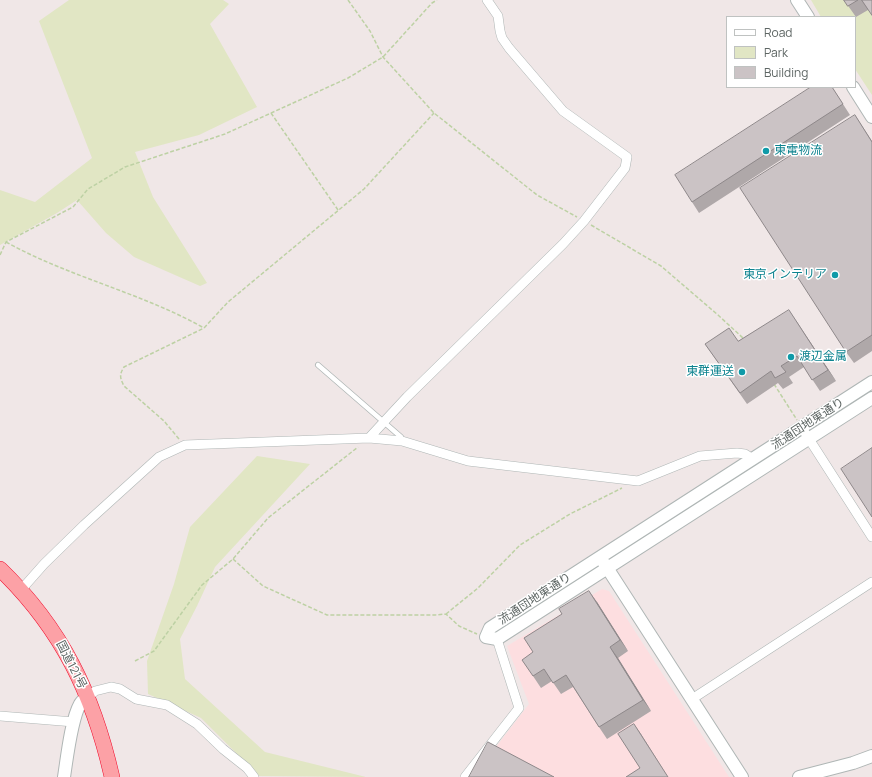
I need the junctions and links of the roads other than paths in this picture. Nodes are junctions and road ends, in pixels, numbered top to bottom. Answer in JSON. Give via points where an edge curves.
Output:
{"nodes":[{"id":1,"x":487,"y":0,"type":"edge"},
{"id":2,"x":797,"y":0,"type":"edge"},
{"id":3,"x":807,"y":16,"type":"edge"},
{"id":4,"x":854,"y":88,"type":"edge"},
{"id":5,"x":872,"y":117,"type":"edge"},
{"id":6,"x":318,"y":365,"type":"dead end"},
{"id":7,"x":872,"y":382,"type":"edge"},
{"id":8,"x":872,"y":398,"type":"edge"},
{"id":9,"x":384,"y":422,"type":"junction"},
{"id":10,"x":802,"y":428,"type":"junction"},
{"id":11,"x":369,"y":438,"type":"junction"},
{"id":12,"x":809,"y":439,"type":"junction"},
{"id":13,"x":402,"y":441,"type":"junction"},
{"id":14,"x":753,"y":459,"type":"junction"},
{"id":15,"x":872,"y":537,"type":"edge"},
{"id":16,"x":600,"y":557,"type":"junction"},
{"id":17,"x":0,"y":569,"type":"edge"},
{"id":18,"x":608,"y":569,"type":"junction"},
{"id":19,"x":872,"y":582,"type":"edge"},
{"id":20,"x":21,"y":590,"type":"junction"},
{"id":21,"x":492,"y":638,"type":"junction"},
{"id":22,"x":87,"y":698,"type":"junction"},
{"id":23,"x":692,"y":699,"type":"junction"},
{"id":24,"x":0,"y":716,"type":"edge"},
{"id":25,"x":74,"y":722,"type":"junction"},
{"id":26,"x":872,"y":756,"type":"edge"},
{"id":27,"x":64,"y":777,"type":"edge"},
{"id":28,"x":112,"y":777,"type":"edge"},
{"id":29,"x":254,"y":777,"type":"edge"},
{"id":30,"x":465,"y":777,"type":"edge"},
{"id":31,"x":742,"y":777,"type":"edge"},
{"id":32,"x":799,"y":777,"type":"edge"}],
"edges":[{"from":1,"to":9,"type":"street","via":[[498,16],[502,38],[509,48],[563,111],[627,157],[625,168],[563,244],[406,397]]},
{"from":2,"to":3,"type":"street"},
{"from":4,"to":5,"type":"street"},
{"from":6,"to":9,"type":"lane"},
{"from":7,"to":10,"type":"street","name":"流通団地東通り"},
{"from":8,"to":12,"type":"street","name":"流通団地東通り"},
{"from":9,"to":11,"type":"street"},
{"from":9,"to":13,"type":"lane","via":[[401,437]]},
{"from":10,"to":12,"type":"street"},
{"from":10,"to":14,"type":"street","name":"流通団地東通り"},
{"from":11,"to":13,"type":"street"},
{"from":11,"to":20,"type":"street","via":[[185,445],[159,457],[84,525]]},
{"from":12,"to":15,"type":"street"},
{"from":12,"to":18,"type":"street","name":"流通団地東通り"},
{"from":13,"to":14,"type":"street","via":[[468,462],[638,481],[700,456],[737,453]]},
{"from":14,"to":16,"type":"street","name":"流通団地東通り"},
{"from":16,"to":18,"type":"street"},
{"from":16,"to":21,"type":"street","name":"流通団地東通り","via":[[490,628]]},
{"from":17,"to":20,"type":"highway","name":"国道121号"},
{"from":18,"to":21,"type":"street","name":"流通団地東通り"},
{"from":18,"to":23,"type":"street"},
{"from":19,"to":23,"type":"street"},
{"from":20,"to":22,"type":"highway","name":"国道121号","via":[[46,620],[61,644]]},
{"from":21,"to":30,"type":"street","via":[[519,708]]},
{"from":22,"to":25,"type":"street","via":[[79,705]]},
{"from":22,"to":28,"type":"highway","name":"国道121号","via":[[102,738]]},
{"from":22,"to":29,"type":"street","via":[[95,691],[111,687],[120,689],[136,699],[167,705],[197,724]]},
{"from":23,"to":31,"type":"street"},
{"from":24,"to":25,"type":"street"},
{"from":25,"to":27,"type":"street"},
{"from":26,"to":32,"type":"street"}]}
